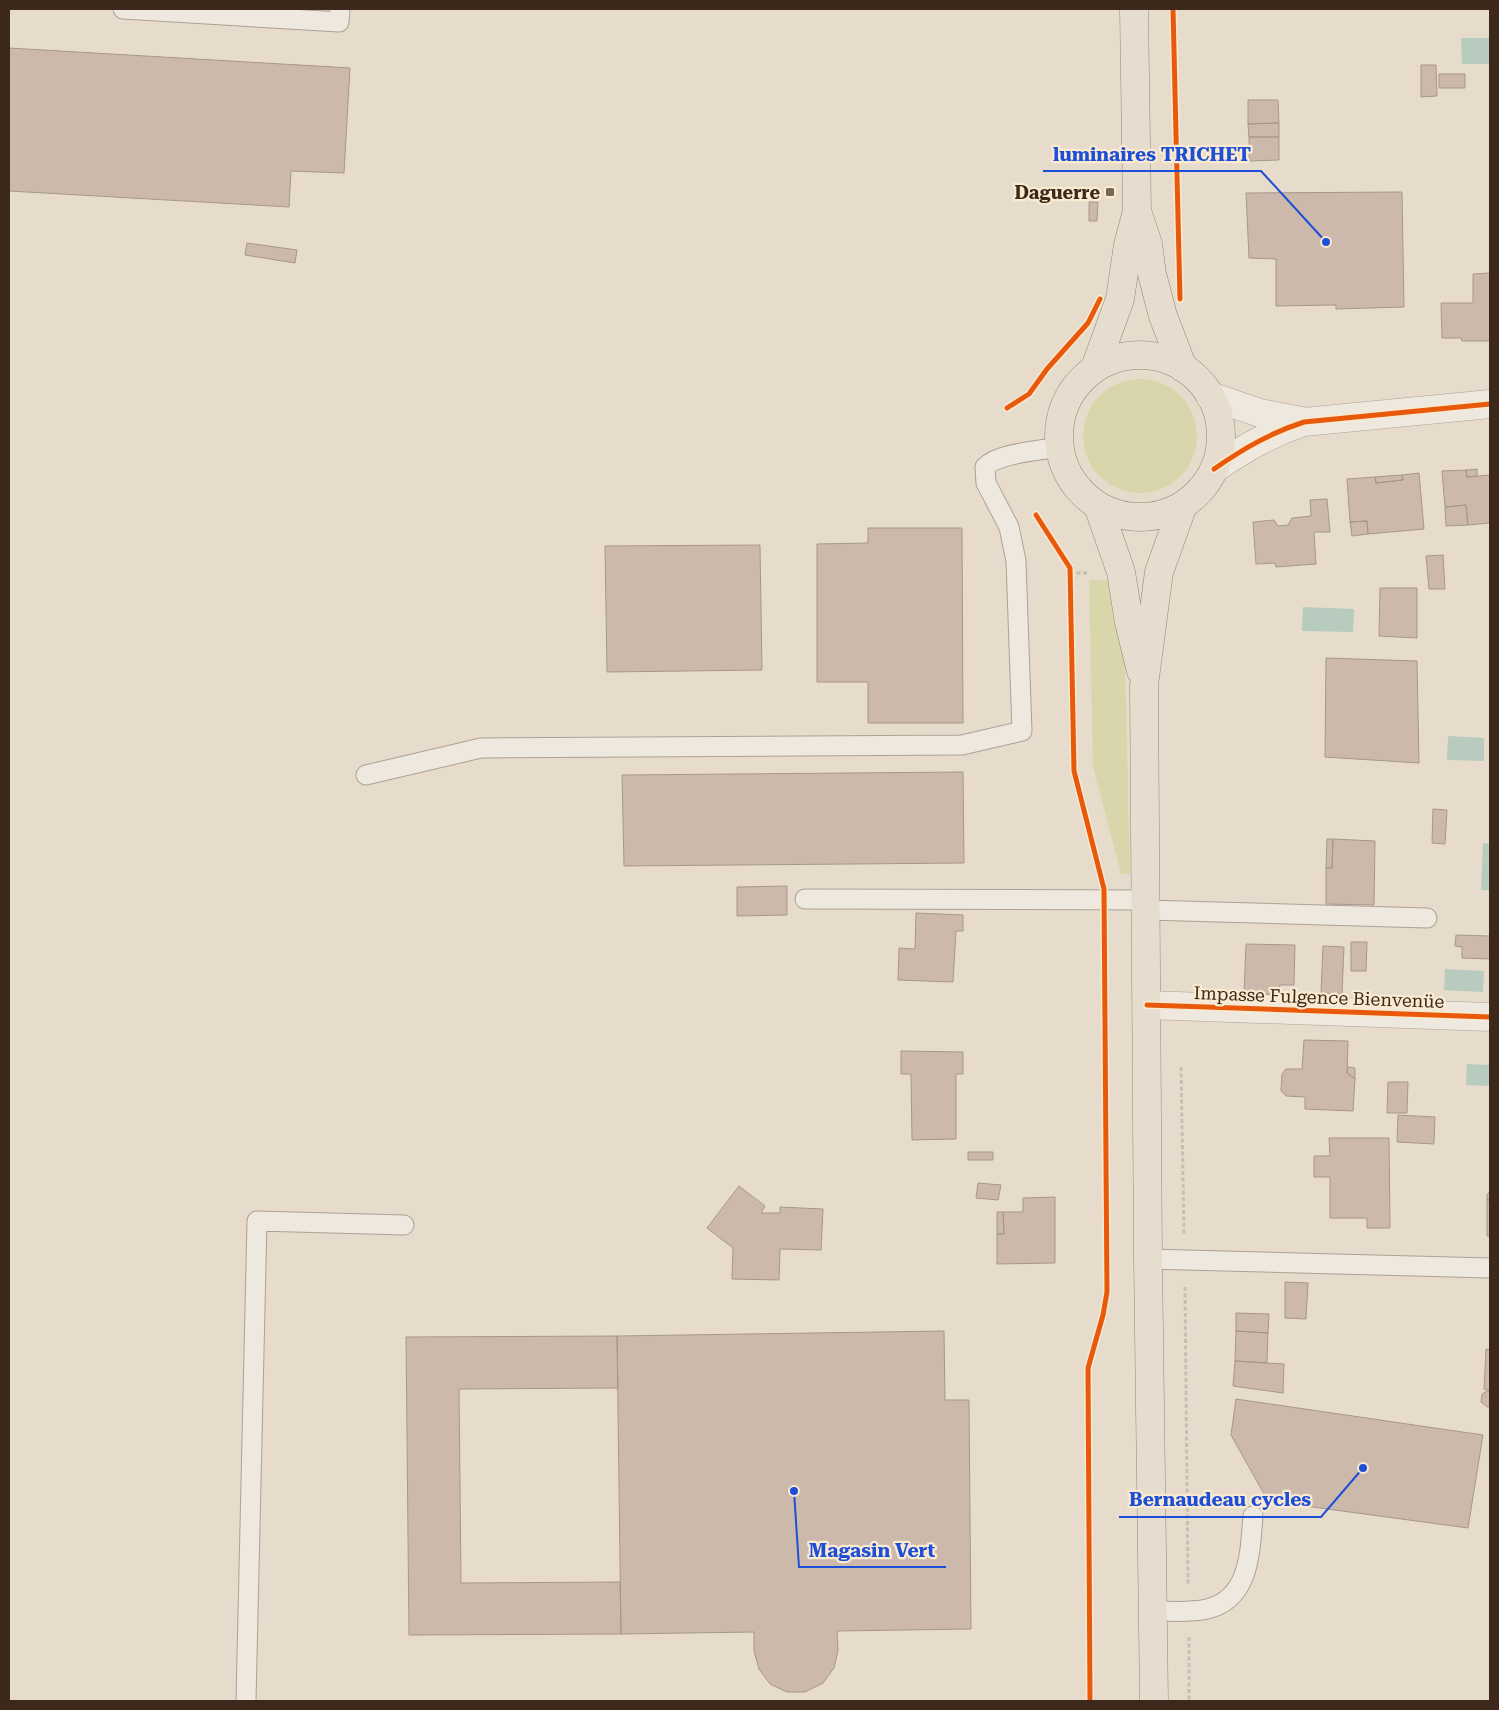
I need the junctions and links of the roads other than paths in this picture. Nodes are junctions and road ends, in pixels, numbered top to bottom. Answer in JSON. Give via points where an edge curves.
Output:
{"nodes":[{"id":1,"x":123,"y":9,"type":"edge"},
{"id":2,"x":340,"y":9,"type":"edge"},
{"id":3,"x":1134,"y":9,"type":"edge"},
{"id":4,"x":1137,"y":211,"type":"junction"},
{"id":5,"x":1095,"y":368,"type":"junction"},
{"id":6,"x":1184,"y":368,"type":"junction"},
{"id":7,"x":1210,"y":396,"type":"junction"},
{"id":8,"x":1490,"y":404,"type":"edge"},
{"id":9,"x":1304,"y":422,"type":"junction"},
{"id":10,"x":1059,"y":447,"type":"junction"},
{"id":11,"x":1214,"y":469,"type":"junction"},
{"id":12,"x":1183,"y":505,"type":"junction"},
{"id":13,"x":1098,"y":506,"type":"junction"},
{"id":14,"x":1144,"y":684,"type":"junction"},
{"id":15,"x":366,"y":775,"type":"dead end"},
{"id":16,"x":805,"y":899,"type":"dead end"},
{"id":17,"x":1146,"y":905,"type":"junction"},
{"id":18,"x":1427,"y":918,"type":"dead end"},
{"id":19,"x":1147,"y":1006,"type":"junction"},
{"id":20,"x":1490,"y":1017,"type":"edge"},
{"id":21,"x":404,"y":1225,"type":"dead end"},
{"id":22,"x":1148,"y":1259,"type":"junction"},
{"id":23,"x":1490,"y":1268,"type":"edge"},
{"id":24,"x":1253,"y":1516,"type":"dead end"},
{"id":25,"x":1152,"y":1611,"type":"junction"},
{"id":26,"x":246,"y":1701,"type":"edge"},
{"id":27,"x":1154,"y":1701,"type":"edge"}],
"edges":[{"from":1,"to":2,"type":"lane","via":[[339,22]]},
{"from":3,"to":4,"type":"main road"},
{"from":4,"to":5,"type":"main road","via":[[1120,299]]},
{"from":4,"to":6,"type":"main road","via":[[1148,244],[1163,316]]},
{"from":5,"to":6,"type":"main road","via":[[1116,358],[1140,355],[1163,358]]},
{"from":5,"to":10,"type":"main road","via":[[1068,398],[1061,416]]},
{"from":6,"to":7,"type":"main road"},
{"from":7,"to":9,"type":"street","via":[[1260,413]]},
{"from":7,"to":11,"type":"main road","via":[[1221,432]]},
{"from":8,"to":9,"type":"street"},
{"from":9,"to":11,"type":"street","via":[[1252,443]]},
{"from":10,"to":13,"type":"main road","via":[[1071,481]]},
{"from":10,"to":15,"type":"lane","via":[[1002,457],[991,460],[985,467],[986,483],[1009,527],[1016,561],[1022,731],[962,744],[481,748]]},
{"from":11,"to":12,"type":"main road","via":[[1201,489]]},
{"from":12,"to":13,"type":"main road","via":[[1163,514],[1141,518],[1118,515]]},
{"from":12,"to":14,"type":"main road","via":[[1159,572]]},
{"from":13,"to":14,"type":"main road","via":[[1121,572]]},
{"from":14,"to":17,"type":"main road"},
{"from":16,"to":17,"type":"lane"},
{"from":17,"to":18,"type":"lane"},
{"from":17,"to":19,"type":"main road"},
{"from":19,"to":20,"type":"street","name":"Impasse Fulgence Bienvenüe"},
{"from":19,"to":22,"type":"main road"},
{"from":21,"to":26,"type":"lane","via":[[257,1221]]},
{"from":22,"to":23,"type":"lane"},
{"from":22,"to":25,"type":"main road"},
{"from":24,"to":25,"type":"lane","via":[[1249,1565],[1242,1582],[1222,1602],[1208,1609]]},
{"from":25,"to":27,"type":"main road"}]}
